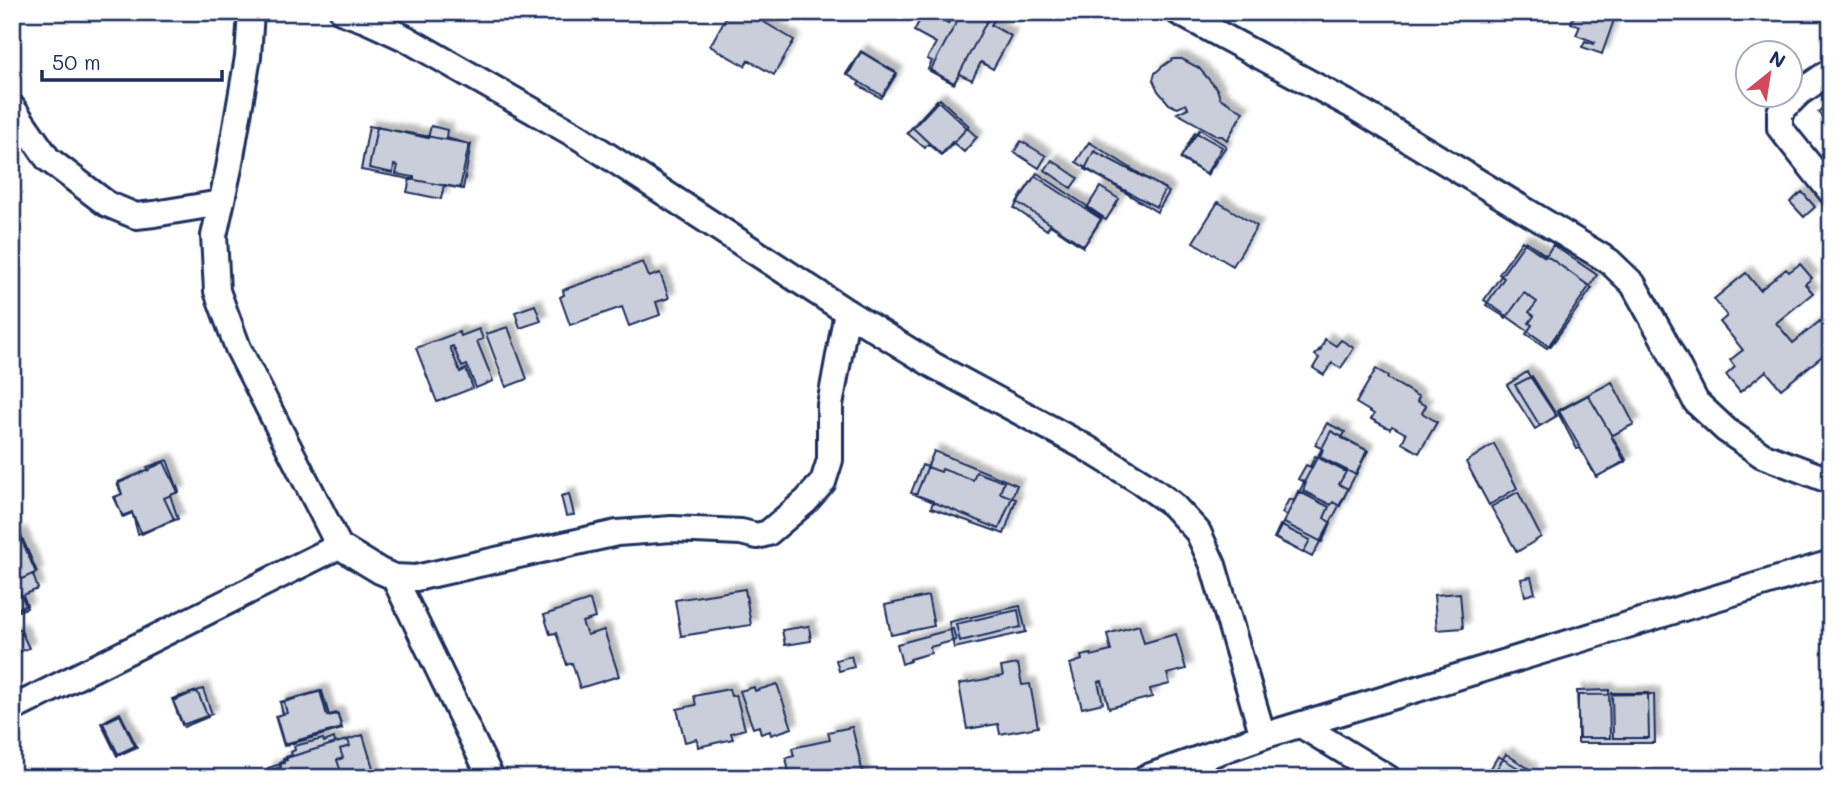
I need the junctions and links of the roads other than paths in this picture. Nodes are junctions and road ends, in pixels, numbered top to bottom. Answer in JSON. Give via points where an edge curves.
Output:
{"nodes":[{"id":1,"x":251,"y":12,"type":"edge"},
{"id":2,"x":343,"y":12,"type":"edge"},
{"id":3,"x":1178,"y":12,"type":"edge"},
{"id":4,"x":1831,"y":71,"type":"edge"},
{"id":5,"x":12,"y":107,"type":"edge"},
{"id":6,"x":1831,"y":192,"type":"edge"},
{"id":7,"x":221,"y":202,"type":"junction"},
{"id":8,"x":847,"y":313,"type":"junction"},
{"id":9,"x":1831,"y":481,"type":"edge"},
{"id":10,"x":339,"y":546,"type":"junction"},
{"id":11,"x":1831,"y":563,"type":"edge"},
{"id":12,"x":394,"y":577,"type":"junction"},
{"id":13,"x":12,"y":709,"type":"edge"},
{"id":14,"x":1301,"y":725,"type":"junction"},
{"id":15,"x":1263,"y":736,"type":"junction"},
{"id":16,"x":491,"y":778,"type":"edge"},
{"id":17,"x":1145,"y":778,"type":"edge"},
{"id":18,"x":1388,"y":778,"type":"edge"}],
"edges":[{"from":1,"to":7,"type":"street","via":[[248,57]]},
{"from":2,"to":8,"type":"street","via":[[405,38],[509,95]]},
{"from":3,"to":9,"type":"street","via":[[1351,105],[1609,261],[1633,284],[1696,402],[1762,455]]},
{"from":4,"to":6,"type":"street","via":[[1780,112],[1780,128]]},
{"from":5,"to":7,"type":"street","via":[[48,159],[107,204],[136,216]]},
{"from":7,"to":10,"type":"street","via":[[214,236],[217,290],[239,348]]},
{"from":8,"to":12,"type":"street","via":[[830,405],[830,460],[823,482],[768,533],[672,529],[617,533],[416,578]]},
{"from":8,"to":15,"type":"street","via":[[1085,447],[1172,503],[1198,532],[1213,565]]},
{"from":10,"to":12,"type":"street"},
{"from":10,"to":13,"type":"street"},
{"from":11,"to":14,"type":"street"},
{"from":12,"to":16,"type":"street"},
{"from":14,"to":15,"type":"street"},
{"from":14,"to":18,"type":"street"},
{"from":15,"to":17,"type":"street"}]}
